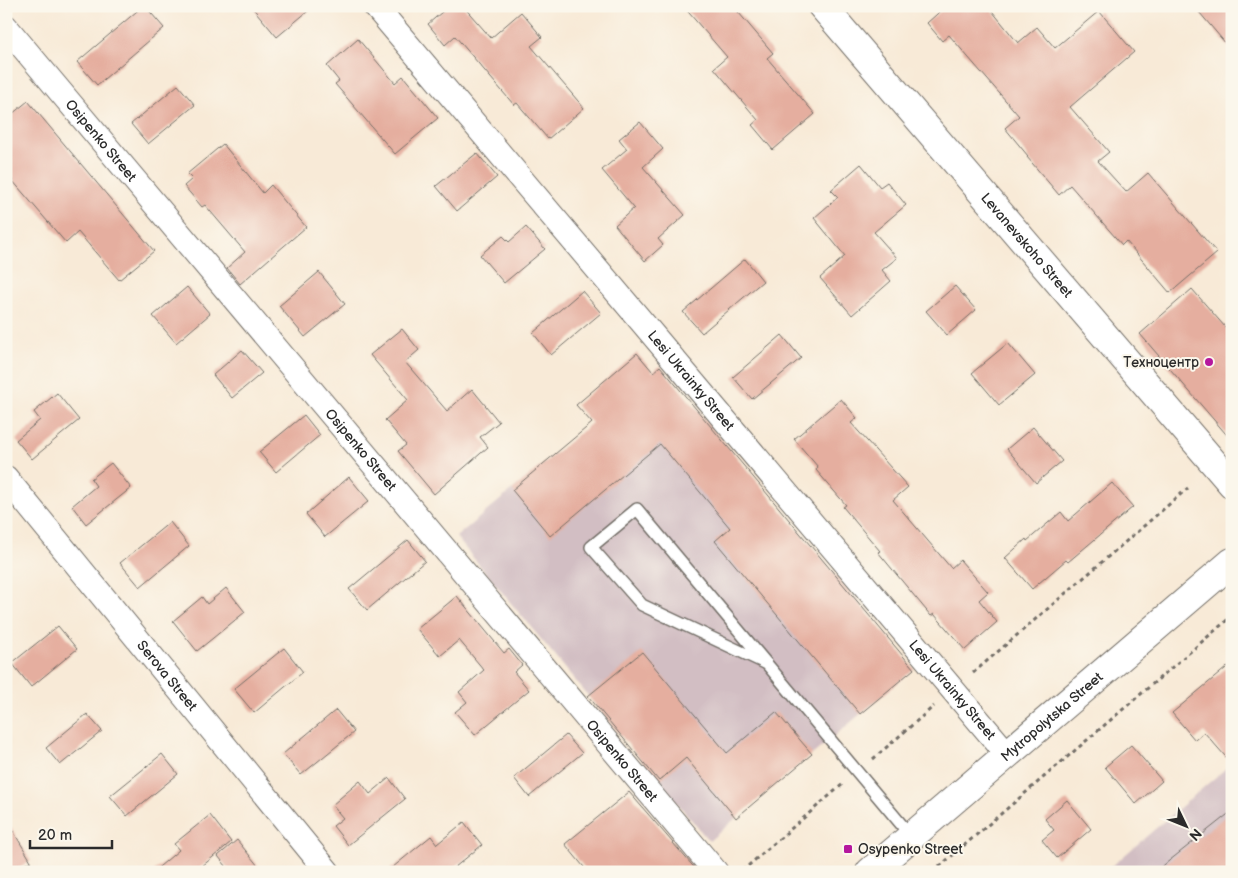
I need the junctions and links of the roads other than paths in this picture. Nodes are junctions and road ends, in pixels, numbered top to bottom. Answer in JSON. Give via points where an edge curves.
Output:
{"nodes":[{"id":1,"x":375,"y":6,"type":"edge"},
{"id":2,"x":822,"y":6,"type":"edge"},
{"id":3,"x":6,"y":27,"type":"edge"},
{"id":4,"x":6,"y":478,"type":"edge"},
{"id":5,"x":1232,"y":484,"type":"edge"},
{"id":6,"x":1232,"y":562,"type":"edge"},
{"id":7,"x":766,"y":664,"type":"junction"},
{"id":8,"x":1007,"y":754,"type":"junction"},
{"id":9,"x":911,"y":836,"type":"junction"},
{"id":10,"x":328,"y":872,"type":"edge"},
{"id":11,"x":716,"y":872,"type":"edge"},
{"id":12,"x":870,"y":872,"type":"edge"}],
"edges":[{"from":1,"to":8,"type":"street","name":"Lesi Ukrainky Street"},
{"from":2,"to":5,"type":"street","name":"Levanevskoho Street"},
{"from":3,"to":11,"type":"street","name":"Osipenko Street"},
{"from":4,"to":10,"type":"street","name":"Serova Street"},
{"from":6,"to":8,"type":"street","name":"Mytropolytska Street"},
{"from":7,"to":7,"type":"lane","via":[[642,605],[591,547],[637,509]]},
{"from":7,"to":9,"type":"lane"},
{"from":8,"to":9,"type":"street","name":"Mytropolytska Street"},
{"from":9,"to":12,"type":"street","name":"Mytropolytska Street"}]}
